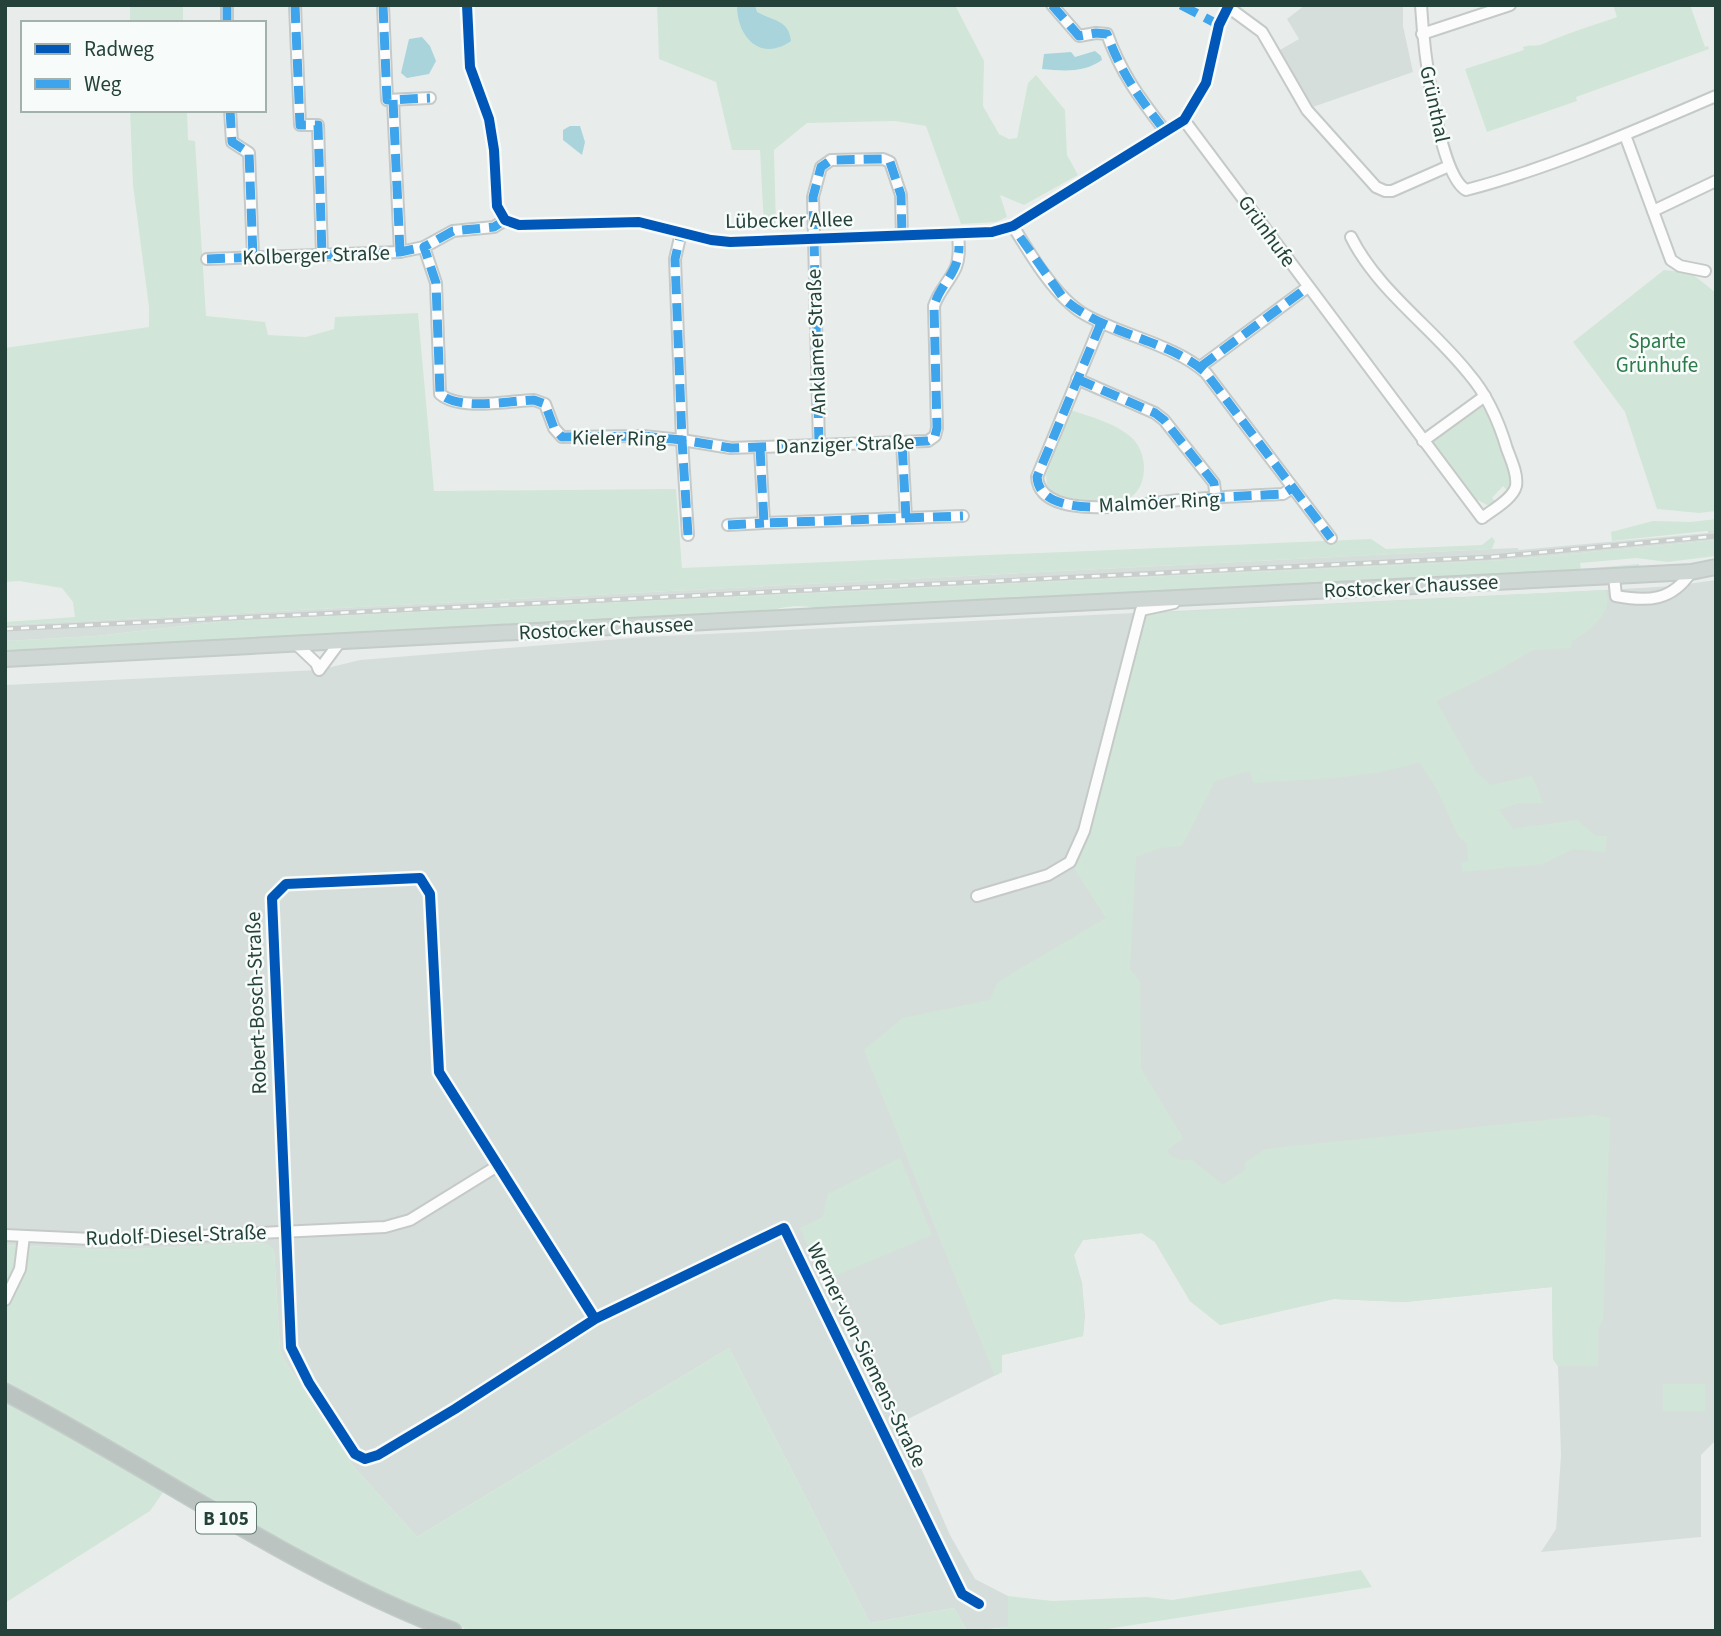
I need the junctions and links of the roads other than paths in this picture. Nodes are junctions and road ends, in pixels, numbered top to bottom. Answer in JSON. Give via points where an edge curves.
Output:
{"nodes":[{"id":1,"x":295,"y":5,"type":"edge"},
{"id":2,"x":383,"y":5,"type":"edge"},
{"id":3,"x":467,"y":5,"type":"edge"},
{"id":4,"x":1052,"y":5,"type":"edge"},
{"id":5,"x":1421,"y":5,"type":"edge"},
{"id":6,"x":1510,"y":5,"type":"edge"},
{"id":7,"x":1228,"y":6,"type":"edge"},
{"id":8,"x":1422,"y":34,"type":"junction"},
{"id":9,"x":1716,"y":96,"type":"edge"},
{"id":10,"x":430,"y":98,"type":"dead end"},
{"id":11,"x":393,"y":100,"type":"junction"},
{"id":12,"x":230,"y":112,"type":"edge"},
{"id":13,"x":1184,"y":120,"type":"junction"},
{"id":14,"x":1165,"y":131,"type":"junction"},
{"id":15,"x":1625,"y":135,"type":"junction"},
{"id":16,"x":1449,"y":166,"type":"junction"},
{"id":17,"x":1716,"y":181,"type":"edge"},
{"id":18,"x":1653,"y":211,"type":"junction"},
{"id":19,"x":505,"y":220,"type":"junction"},
{"id":20,"x":1013,"y":226,"type":"junction"},
{"id":21,"x":681,"y":233,"type":"junction"},
{"id":22,"x":958,"y":234,"type":"junction"},
{"id":23,"x":902,"y":236,"type":"junction"},
{"id":24,"x":1351,"y":237,"type":"dead end"},
{"id":25,"x":813,"y":239,"type":"junction"},
{"id":26,"x":424,"y":247,"type":"junction"},
{"id":27,"x":400,"y":253,"type":"junction"},
{"id":28,"x":323,"y":255,"type":"junction"},
{"id":29,"x":253,"y":257,"type":"junction"},
{"id":30,"x":207,"y":259,"type":"dead end"},
{"id":31,"x":1705,"y":271,"type":"dead end"},
{"id":32,"x":1308,"y":287,"type":"junction"},
{"id":33,"x":1101,"y":323,"type":"junction"},
{"id":34,"x":1200,"y":367,"type":"junction"},
{"id":35,"x":1077,"y":379,"type":"junction"},
{"id":36,"x":1485,"y":396,"type":"junction"},
{"id":37,"x":682,"y":440,"type":"junction"},
{"id":38,"x":1423,"y":441,"type":"junction"},
{"id":39,"x":902,"y":442,"type":"junction"},
{"id":40,"x":819,"y":445,"type":"junction"},
{"id":41,"x":760,"y":448,"type":"junction"},
{"id":42,"x":1292,"y":488,"type":"junction"},
{"id":43,"x":1216,"y":499,"type":"junction"},
{"id":44,"x":963,"y":516,"type":"dead end"},
{"id":45,"x":906,"y":518,"type":"junction"},
{"id":46,"x":764,"y":523,"type":"junction"},
{"id":47,"x":728,"y":525,"type":"dead end"},
{"id":48,"x":688,"y":535,"type":"dead end"},
{"id":49,"x":1331,"y":538,"type":"dead end"},
{"id":50,"x":1716,"y":567,"type":"edge"},
{"id":51,"x":1691,"y":572,"type":"junction"},
{"id":52,"x":1615,"y":576,"type":"junction"},
{"id":53,"x":1208,"y":596,"type":"junction"},
{"id":54,"x":339,"y":643,"type":"junction"},
{"id":55,"x":297,"y":645,"type":"junction"},
{"id":56,"x":5,"y":659,"type":"edge"},
{"id":57,"x":977,"y":896,"type":"dead end"},
{"id":58,"x":499,"y":1165,"type":"junction"},
{"id":59,"x":287,"y":1231,"type":"junction"},
{"id":60,"x":5,"y":1235,"type":"edge"},
{"id":61,"x":24,"y":1236,"type":"junction"},
{"id":62,"x":5,"y":1300,"type":"edge"},
{"id":63,"x":595,"y":1319,"type":"junction"},
{"id":64,"x":5,"y":1392,"type":"edge"},
{"id":65,"x":979,"y":1604,"type":"dead end"},
{"id":66,"x":453,"y":1631,"type":"edge"}],
"edges":[{"from":1,"to":28,"type":"street","via":[[300,125],[318,125]]},
{"from":2,"to":11,"type":"street","via":[[387,100]]},
{"from":3,"to":19,"type":"street","via":[[470,67],[491,127],[497,206]]},
{"from":4,"to":14,"type":"street","via":[[1079,36],[1107,34],[1119,66]]},
{"from":5,"to":8,"type":"street","name":"Grünthal"},
{"from":6,"to":8,"type":"street"},
{"from":7,"to":13,"type":"street","via":[[1206,83]]},
{"from":7,"to":16,"type":"street","via":[[1262,32],[1307,110],[1376,187],[1392,191]]},
{"from":8,"to":16,"type":"street","name":"Grünthal"},
{"from":9,"to":15,"type":"street"},
{"from":10,"to":11,"type":"street"},
{"from":11,"to":27,"type":"street"},
{"from":12,"to":29,"type":"street","via":[[232,142],[249,153]]},
{"from":13,"to":14,"type":"street","name":"Lübecker Allee"},
{"from":13,"to":32,"type":"street","name":"Grünhufe"},
{"from":14,"to":20,"type":"street","name":"Lübecker Allee"},
{"from":15,"to":16,"type":"street","name":"Grünthal","via":[[1466,190],[1458,185]]},
{"from":15,"to":18,"type":"street"},
{"from":17,"to":18,"type":"street"},
{"from":18,"to":31,"type":"street","via":[[1671,260]]},
{"from":19,"to":21,"type":"street","name":"Lübecker Allee","via":[[519,225],[632,221]]},
{"from":19,"to":26,"type":"street","via":[[494,227],[453,231]]},
{"from":20,"to":22,"type":"street","name":"Lübecker Allee"},
{"from":20,"to":33,"type":"street","via":[[1064,299]]},
{"from":21,"to":25,"type":"street","name":"Lübecker Allee","via":[[730,242]]},
{"from":21,"to":37,"type":"street","name":"Kieler Ring","via":[[675,259]]},
{"from":22,"to":23,"type":"street","name":"Lübecker Allee"},
{"from":22,"to":39,"type":"street","name":"Danziger Straße","via":[[956,268],[934,306],[935,436],[928,441]]},
{"from":23,"to":25,"type":"street","name":"Lübecker Allee"},
{"from":23,"to":25,"type":"street","name":"Anklamer Straße","via":[[901,195],[890,162],[831,160],[821,167],[815,182]]},
{"from":24,"to":36,"type":"street","name":"Grünhufe","via":[[1378,276]]},
{"from":25,"to":40,"type":"street","name":"Anklamer Straße"},
{"from":26,"to":27,"type":"street","name":"Kolberger Straße"},
{"from":26,"to":37,"type":"street","name":"Kieler Ring","via":[[436,283],[440,394],[447,401],[534,400],[545,404],[562,437]]},
{"from":27,"to":28,"type":"street","name":"Kolberger Straße"},
{"from":28,"to":29,"type":"street","name":"Kolberger Straße"},
{"from":29,"to":30,"type":"street","name":"Kolberger Straße"},
{"from":32,"to":34,"type":"street"},
{"from":32,"to":38,"type":"street","name":"Grünhufe"},
{"from":33,"to":34,"type":"street"},
{"from":33,"to":35,"type":"street","name":"Malmöer Ring"},
{"from":34,"to":42,"type":"street"},
{"from":35,"to":43,"type":"street","via":[[1164,420],[1214,483]]},
{"from":35,"to":43,"type":"street","name":"Malmöer Ring","via":[[1037,477],[1043,494],[1102,508]]},
{"from":36,"to":38,"type":"street"},
{"from":36,"to":38,"type":"street","name":"Grünhufe","via":[[1498,419],[1516,487],[1482,518]]},
{"from":37,"to":41,"type":"street","name":"Danziger Straße","via":[[717,448]]},
{"from":37,"to":48,"type":"street"},
{"from":39,"to":40,"type":"street","name":"Danziger Straße"},
{"from":39,"to":45,"type":"street"},
{"from":40,"to":41,"type":"street","name":"Danziger Straße"},
{"from":41,"to":46,"type":"street"},
{"from":42,"to":43,"type":"street","name":"Malmöer Ring","via":[[1283,494]]},
{"from":42,"to":49,"type":"street"},
{"from":44,"to":45,"type":"street"},
{"from":45,"to":46,"type":"street"},
{"from":46,"to":47,"type":"street"},
{"from":50,"to":51,"type":"main road","name":"Rostocker Chaussee"},
{"from":51,"to":52,"type":"main road","name":"Rostocker Chaussee"},
{"from":51,"to":52,"type":"street","via":[[1664,598],[1616,596]]},
{"from":52,"to":53,"type":"main road","name":"Rostocker Chaussee"},
{"from":53,"to":54,"type":"main road","name":"Rostocker Chaussee"},
{"from":53,"to":57,"type":"street","name":"Rostocker Chaussee","via":[[1141,610],[1084,831],[1070,862],[1048,875]]},
{"from":54,"to":55,"type":"main road","name":"Rostocker Chaussee"},
{"from":54,"to":55,"type":"street","via":[[319,670]]},
{"from":55,"to":56,"type":"main road","name":"Rostocker Chaussee"},
{"from":58,"to":59,"type":"street","name":"Rudolf-Diesel-Straße","via":[[399,1224]]},
{"from":58,"to":59,"type":"street","name":"Robert-Bosch-Straße","via":[[439,1072],[430,894],[420,878],[286,884],[272,898]]},
{"from":58,"to":63,"type":"street"},
{"from":59,"to":61,"type":"street","name":"Rudolf-Diesel-Straße","via":[[113,1240]]},
{"from":59,"to":63,"type":"street","name":"Werner-von-Siemens-Straße","via":[[291,1347],[355,1454],[365,1459],[455,1409]]},
{"from":60,"to":61,"type":"street","name":"Rudolf-Diesel-Straße"},
{"from":61,"to":62,"type":"street","via":[[20,1269]]},
{"from":63,"to":65,"type":"street","name":"Werner-von-Siemens-Straße","via":[[784,1228],[962,1594]]},
{"from":64,"to":66,"type":"highway","number":"B 105","via":[[307,1564]]}]}
